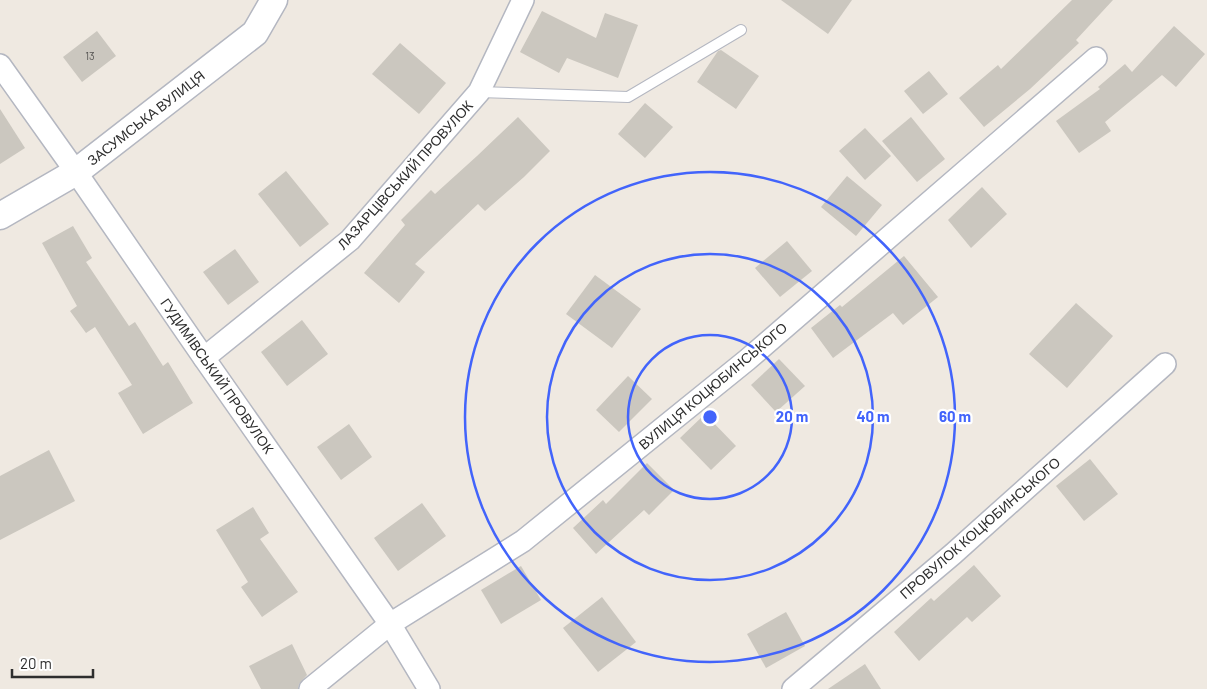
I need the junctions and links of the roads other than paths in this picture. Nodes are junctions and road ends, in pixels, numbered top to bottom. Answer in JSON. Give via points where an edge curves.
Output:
{"nodes":[{"id":1,"x":274,"y":0,"type":"edge"},
{"id":2,"x":523,"y":0,"type":"edge"},
{"id":3,"x":741,"y":30,"type":"dead end"},
{"id":4,"x":1096,"y":58,"type":"dead end"},
{"id":5,"x":0,"y":65,"type":"edge"},
{"id":6,"x":478,"y":92,"type":"junction"},
{"id":7,"x":76,"y":172,"type":"junction"},
{"id":8,"x":0,"y":216,"type":"edge"},
{"id":9,"x":204,"y":358,"type":"junction"},
{"id":10,"x":1165,"y":364,"type":"dead end"},
{"id":11,"x":390,"y":624,"type":"junction"},
{"id":12,"x":310,"y":689,"type":"edge"},
{"id":13,"x":429,"y":689,"type":"edge"},
{"id":14,"x":793,"y":689,"type":"edge"}],
"edges":[{"from":1,"to":7,"type":"street","name":"ЗАСУМСЬКА ВУЛИЦЯ","via":[[255,33]]},
{"from":2,"to":6,"type":"street","name":"ЛАЗАРЦІВСЬКИЙ ПРОВУЛОК"},
{"from":3,"to":6,"type":"lane","via":[[628,97]]},
{"from":4,"to":11,"type":"street","name":"ВУЛИЦЯ КОЦЮБИНСЬКОГО","via":[[747,360],[523,541]]},
{"from":5,"to":7,"type":"street","name":"ГУДИМІВСЬКИЙ ПРОВУЛОК"},
{"from":6,"to":9,"type":"street","name":"ЛАЗАРЦІВСЬКИЙ ПРОВУЛОК","via":[[350,240]]},
{"from":7,"to":8,"type":"street","name":"ЗАСУМСЬКА ВУЛИЦЯ"},
{"from":7,"to":9,"type":"street","name":"ГУДИМІВСЬКИЙ ПРОВУЛОК"},
{"from":9,"to":11,"type":"street","name":"ГУДИМІВСЬКИЙ ПРОВУЛОК"},
{"from":10,"to":14,"type":"street","name":"ПРОВУЛОК КОЦЮБИНСЬКОГО","via":[[953,554]]},
{"from":11,"to":12,"type":"street","name":"ВУЛИЦЯ КОЦЮБИНСЬКОГО"},
{"from":11,"to":13,"type":"street","name":"ГУДИМІВСЬКИЙ ПРОВУЛОК"}]}
